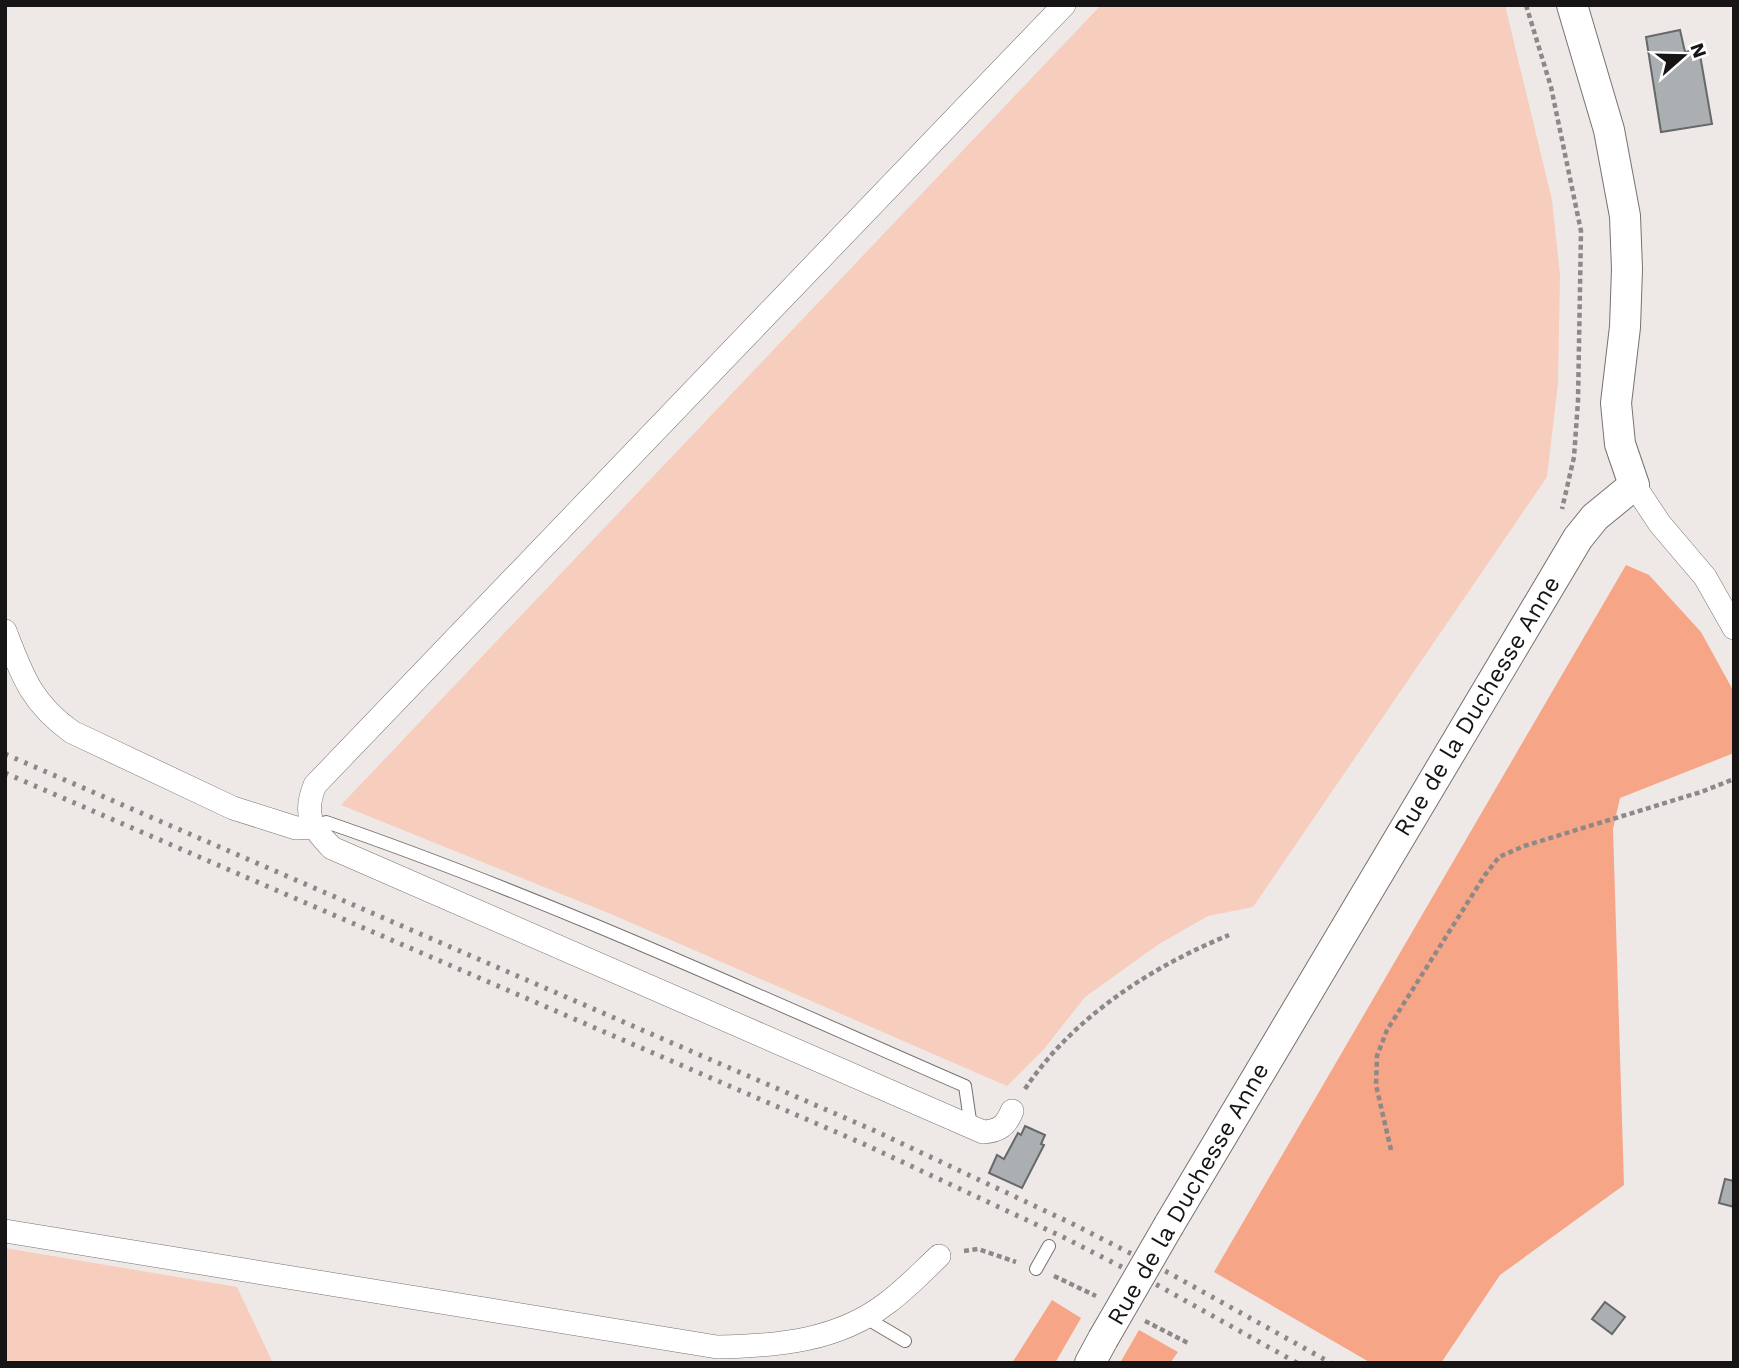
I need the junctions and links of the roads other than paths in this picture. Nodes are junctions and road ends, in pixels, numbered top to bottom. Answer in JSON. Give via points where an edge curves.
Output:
{"nodes":[{"id":1,"x":1064,"y":5,"type":"edge"},
{"id":2,"x":1572,"y":5,"type":"edge"},
{"id":3,"x":1634,"y":485,"type":"junction"},
{"id":4,"x":1734,"y":628,"type":"edge"},
{"id":5,"x":6,"y":632,"type":"edge"},
{"id":6,"x":313,"y":827,"type":"junction"},
{"id":7,"x":1012,"y":1111,"type":"road end"},
{"id":8,"x":971,"y":1127,"type":"junction"},
{"id":9,"x":5,"y":1231,"type":"edge"},
{"id":10,"x":1049,"y":1246,"type":"dead end"},
{"id":11,"x":939,"y":1256,"type":"road end"},
{"id":12,"x":1036,"y":1269,"type":"road end"},
{"id":13,"x":866,"y":1318,"type":"junction"},
{"id":14,"x":905,"y":1341,"type":"dead end"},
{"id":15,"x":1096,"y":1351,"type":"edge"}],
"edges":[{"from":1,"to":6,"type":"street","via":[[315,785],[309,799]]},
{"from":2,"to":3,"type":"street","via":[[1609,130],[1625,216],[1625,327],[1616,403],[1620,444]]},
{"from":3,"to":4,"type":"street","via":[[1705,577]]},
{"from":3,"to":15,"type":"street","name":"Rue de la Duchesse Anne","bridge":true,"via":[[1595,517],[1571,548]]},
{"from":5,"to":6,"type":"street","via":[[32,692],[55,720],[72,732],[233,808],[296,828]]},
{"from":6,"to":8,"type":"street","via":[[332,848]]},
{"from":6,"to":8,"type":"lane","via":[[326,822],[484,879],[965,1086]]},
{"from":7,"to":8,"type":"street","via":[[996,1131]]},
{"from":9,"to":13,"type":"street","via":[[718,1347],[811,1339]]},
{"from":10,"to":12,"type":"lane"},
{"from":11,"to":13,"type":"street"},
{"from":13,"to":14,"type":"lane"}]}
